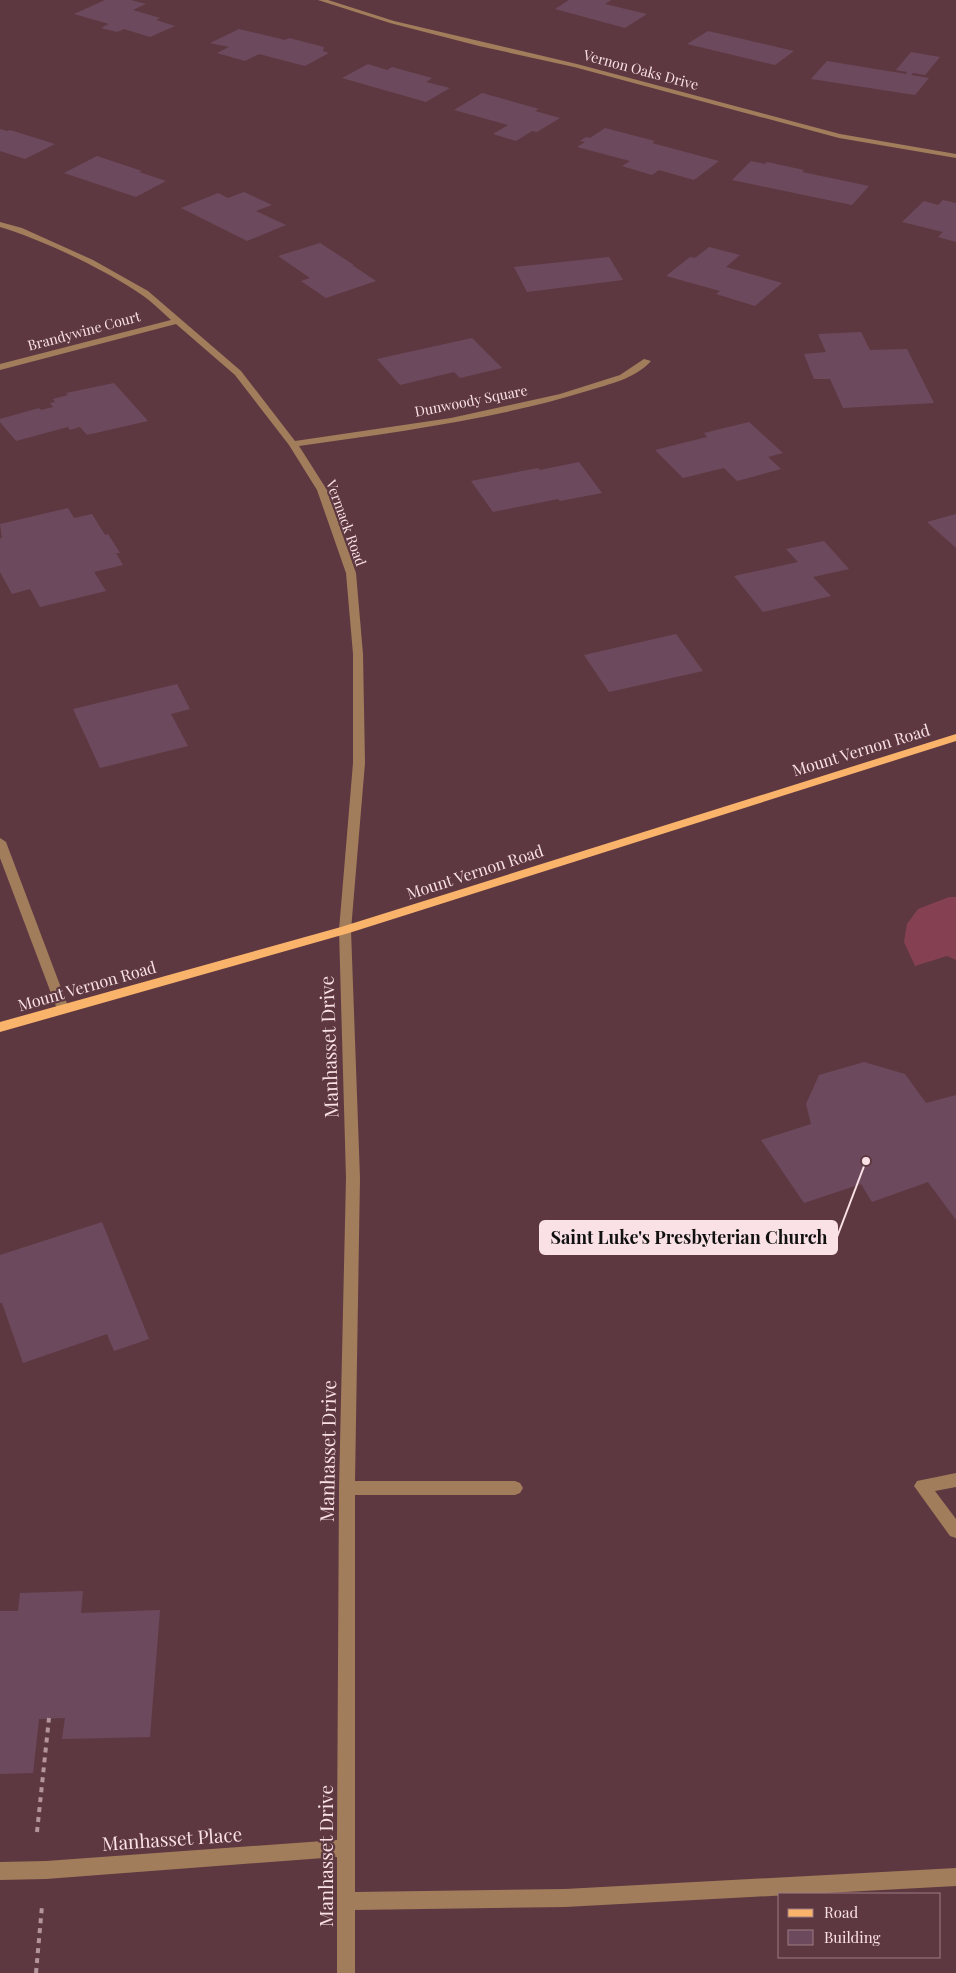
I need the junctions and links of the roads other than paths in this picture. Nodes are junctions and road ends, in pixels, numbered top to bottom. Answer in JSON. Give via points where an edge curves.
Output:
{"nodes":[{"id":1,"x":321,"y":0,"type":"edge"},
{"id":2,"x":956,"y":156,"type":"edge"},
{"id":3,"x":0,"y":224,"type":"edge"},
{"id":4,"x":175,"y":321,"type":"junction"},
{"id":5,"x":647,"y":361,"type":"dead end"},
{"id":6,"x":0,"y":367,"type":"edge"},
{"id":7,"x":293,"y":444,"type":"junction"},
{"id":8,"x":956,"y":737,"type":"edge"},
{"id":9,"x":0,"y":842,"type":"edge"},
{"id":10,"x":345,"y":930,"type":"junction"},
{"id":11,"x":63,"y":1009,"type":"junction"},
{"id":12,"x":0,"y":1028,"type":"edge"},
{"id":13,"x":956,"y":1480,"type":"edge"},
{"id":14,"x":347,"y":1488,"type":"junction"},
{"id":15,"x":515,"y":1488,"type":"dead end"},
{"id":16,"x":956,"y":1531,"type":"edge"},
{"id":17,"x":346,"y":1848,"type":"junction"},
{"id":18,"x":0,"y":1871,"type":"edge"},
{"id":19,"x":956,"y":1877,"type":"edge"},
{"id":20,"x":346,"y":1901,"type":"junction"},
{"id":21,"x":346,"y":1973,"type":"edge"}],
"edges":[{"from":1,"to":2,"type":"street","name":"Vernon Oaks Drive","via":[[409,26],[574,65],[839,136]]},
{"from":3,"to":4,"type":"street","name":"Vermack Road","via":[[90,262],[145,293]]},
{"from":4,"to":6,"type":"street","name":"Brandywine Court"},
{"from":4,"to":7,"type":"street","name":"Vermack Road","via":[[238,374]]},
{"from":5,"to":7,"type":"street","name":"Dunwoody Square","via":[[623,377],[562,396],[451,421]]},
{"from":7,"to":10,"type":"street","name":"Vermack Road","via":[[322,490],[351,573],[358,654],[359,763]]},
{"from":8,"to":10,"type":"main road","name":"Mount Vernon Road"},
{"from":9,"to":11,"type":"street"},
{"from":10,"to":11,"type":"main road","name":"Mount Vernon Road"},
{"from":10,"to":14,"type":"street","name":"Manhasset Drive","via":[[353,1178]]},
{"from":11,"to":12,"type":"main road","name":"Mount Vernon Road"},
{"from":13,"to":16,"type":"street","via":[[922,1486]]},
{"from":14,"to":15,"type":"street"},
{"from":14,"to":17,"type":"street","name":"Manhasset Drive"},
{"from":17,"to":18,"type":"street","name":"Manhasset Place"},
{"from":17,"to":20,"type":"street","name":"Manhasset Drive"},
{"from":19,"to":20,"type":"street","via":[[565,1898]]},
{"from":20,"to":21,"type":"street","name":"Manhasset Drive"}]}
